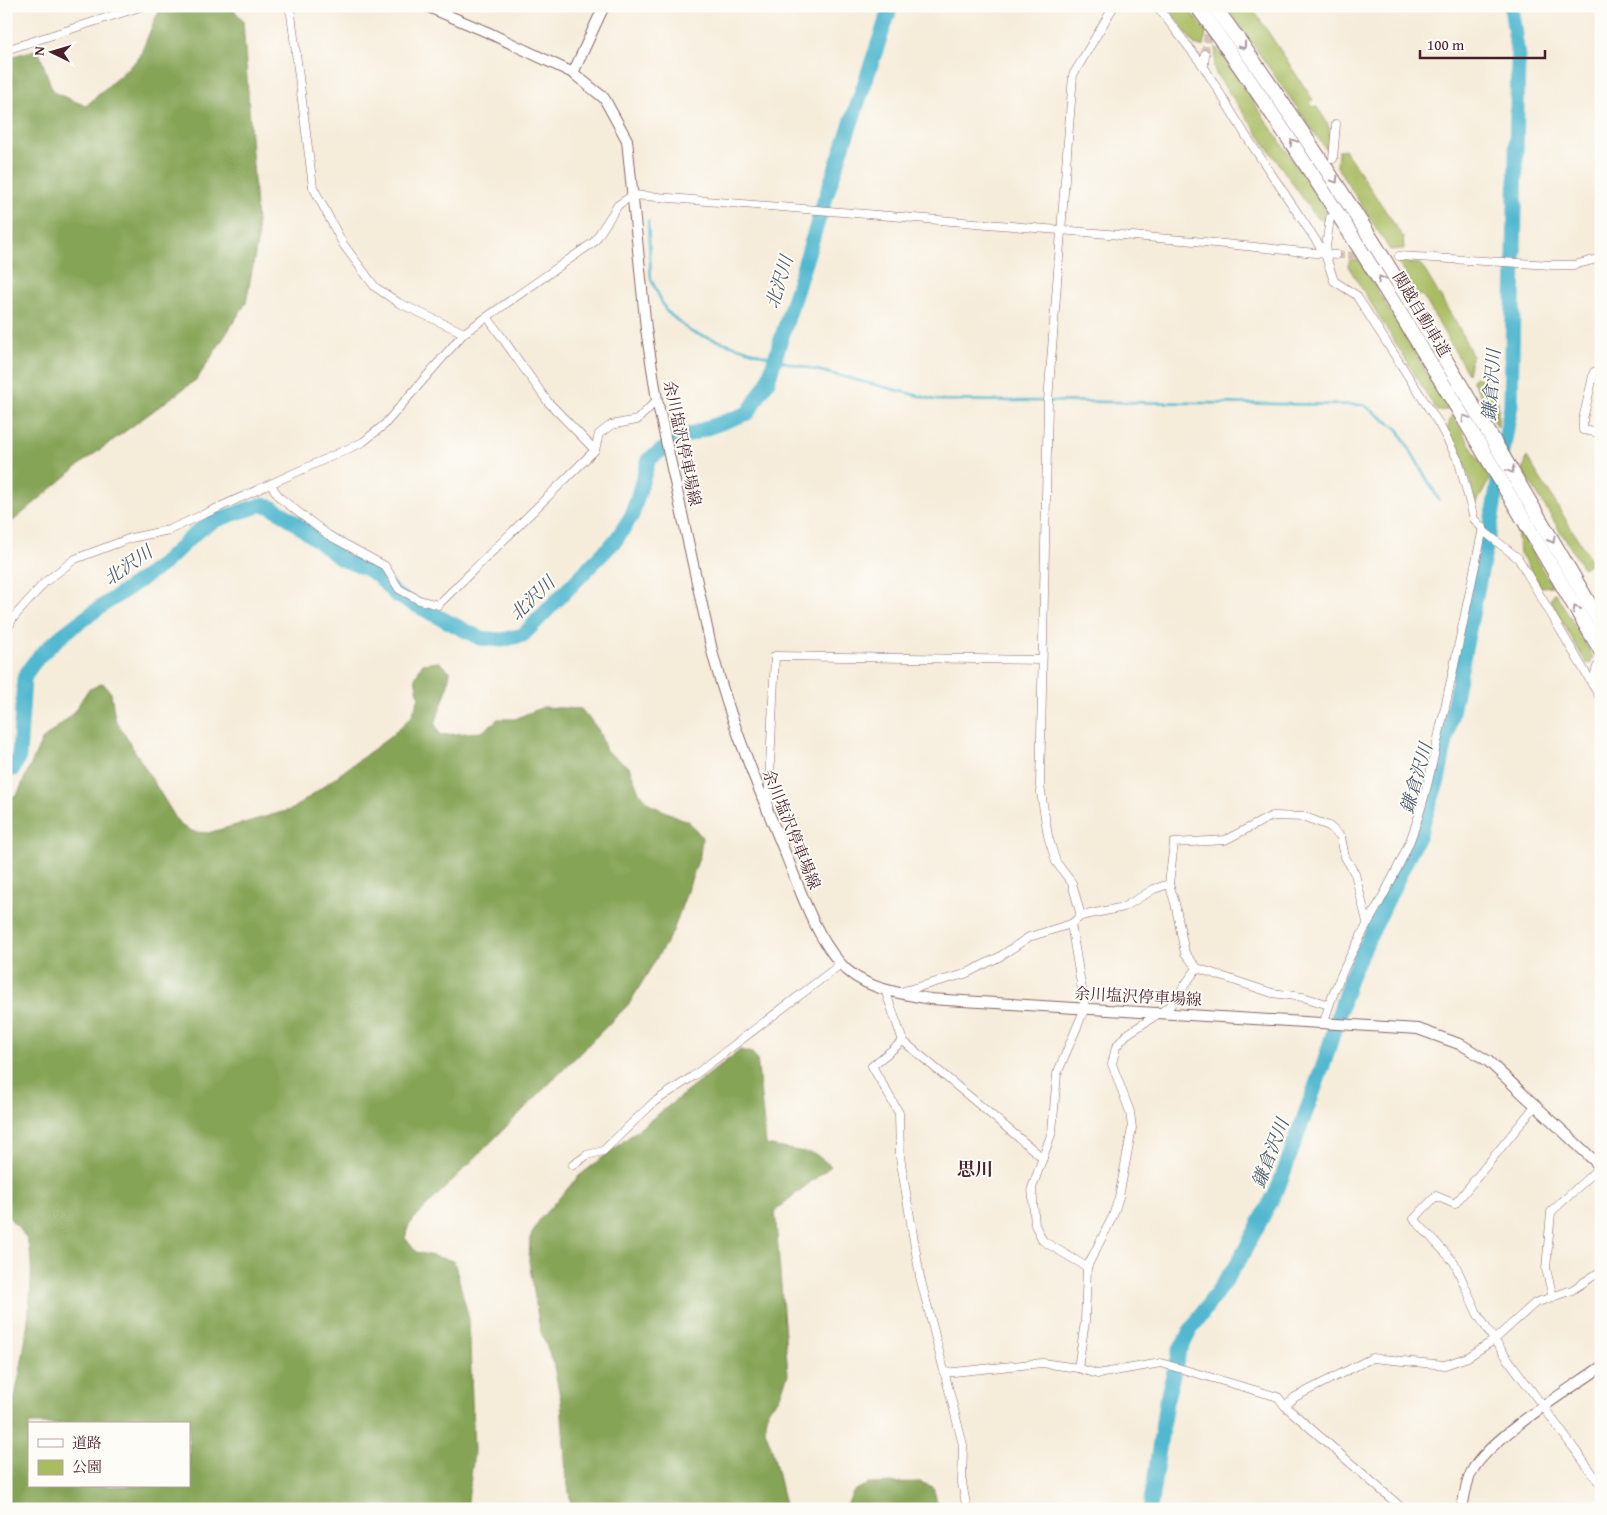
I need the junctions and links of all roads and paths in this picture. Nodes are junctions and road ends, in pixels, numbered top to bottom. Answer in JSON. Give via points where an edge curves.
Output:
{"nodes":[{"id":1,"x":143,"y":6,"type":"edge"},
{"id":2,"x":288,"y":6,"type":"edge"},
{"id":3,"x":426,"y":6,"type":"edge"},
{"id":4,"x":604,"y":6,"type":"edge"},
{"id":5,"x":1114,"y":6,"type":"edge"},
{"id":6,"x":1156,"y":6,"type":"edge"},
{"id":7,"x":1197,"y":6,"type":"edge"},
{"id":8,"x":1214,"y":6,"type":"edge"},
{"id":9,"x":12,"y":48,"type":"dead end"},
{"id":10,"x":1205,"y":54,"type":"tunnel mouth"},
{"id":11,"x":1204,"y":67,"type":"junction"},
{"id":12,"x":573,"y":73,"type":"junction"},
{"id":13,"x":1336,"y":124,"type":"dead end"},
{"id":14,"x":1334,"y":159,"type":"dead end"},
{"id":15,"x":633,"y":196,"type":"junction"},
{"id":16,"x":1330,"y":218,"type":"dead end"},
{"id":17,"x":1060,"y":231,"type":"junction"},
{"id":18,"x":1325,"y":254,"type":"junction"},
{"id":19,"x":1336,"y":255,"type":"tunnel mouth"},
{"id":20,"x":1399,"y":256,"type":"dead end"},
{"id":21,"x":1601,"y":258,"type":"edge"},
{"id":22,"x":488,"y":318,"type":"junction"},
{"id":23,"x":464,"y":333,"type":"junction"},
{"id":24,"x":1601,"y":369,"type":"edge"},
{"id":25,"x":656,"y":400,"type":"junction"},
{"id":26,"x":1601,"y":433,"type":"edge"},
{"id":27,"x":595,"y":450,"type":"junction"},
{"id":28,"x":271,"y":485,"type":"junction"},
{"id":29,"x":1485,"y":530,"type":"junction"},
{"id":30,"x":1601,"y":624,"type":"edge"},
{"id":31,"x":6,"y":632,"type":"edge"},
{"id":32,"x":1601,"y":651,"type":"edge"},
{"id":33,"x":1042,"y":660,"type":"junction"},
{"id":34,"x":1597,"y":666,"type":"dead end"},
{"id":35,"x":1592,"y":684,"type":"junction"},
{"id":36,"x":1601,"y":699,"type":"edge"},
{"id":37,"x":768,"y":813,"type":"junction"},
{"id":38,"x":1169,"y":884,"type":"junction"},
{"id":39,"x":1081,"y":916,"type":"junction"},
{"id":40,"x":1367,"y":922,"type":"junction"},
{"id":41,"x":1071,"y":924,"type":"junction"},
{"id":42,"x":841,"y":964,"type":"junction"},
{"id":43,"x":1196,"y":968,"type":"junction"},
{"id":44,"x":886,"y":990,"type":"junction"},
{"id":45,"x":898,"y":993,"type":"junction"},
{"id":46,"x":1329,"y":1005,"type":"junction"},
{"id":47,"x":1085,"y":1008,"type":"junction"},
{"id":48,"x":1160,"y":1012,"type":"junction"},
{"id":49,"x":1324,"y":1023,"type":"junction"},
{"id":50,"x":903,"y":1041,"type":"junction"},
{"id":51,"x":1536,"y":1105,"type":"junction"},
{"id":52,"x":1043,"y":1158,"type":"junction"},
{"id":53,"x":573,"y":1166,"type":"dead end"},
{"id":54,"x":1601,"y":1167,"type":"edge"},
{"id":55,"x":1087,"y":1267,"type":"junction"},
{"id":56,"x":1601,"y":1272,"type":"edge"},
{"id":57,"x":1553,"y":1297,"type":"junction"},
{"id":58,"x":1494,"y":1340,"type":"junction"},
{"id":59,"x":1078,"y":1368,"type":"junction"},
{"id":60,"x":1601,"y":1368,"type":"edge"},
{"id":61,"x":944,"y":1373,"type":"junction"},
{"id":62,"x":1285,"y":1406,"type":"junction"},
{"id":63,"x":1543,"y":1407,"type":"junction"},
{"id":64,"x":1601,"y":1485,"type":"edge"},
{"id":65,"x":967,"y":1509,"type":"edge"},
{"id":66,"x":1403,"y":1509,"type":"edge"},
{"id":67,"x":1462,"y":1509,"type":"edge"}],
"edges":[{"from":1,"to":9,"type":"street"},
{"from":2,"to":23,"type":"street","via":[[313,187],[343,244],[375,287],[399,303]]},
{"from":3,"to":12,"type":"main road","name":"余川塩沢停車場線"},
{"from":4,"to":12,"type":"main road"},
{"from":5,"to":17,"type":"street","via":[[1073,75]]},
{"from":6,"to":11,"type":"street"},
{"from":32,"to":7,"type":"highway","name":"関越自動車道","one_way":true,"via":[[1490,460],[1321,185]]},
{"from":8,"to":30,"type":"highway","name":"関越自動車道","one_way":true,"via":[[1335,180]]},
{"from":10,"to":11,"type":"street"},
{"from":11,"to":18,"type":"street"},
{"from":12,"to":15,"type":"main road","name":"余川塩沢停車場線","via":[[604,98],[627,140]]},
{"from":13,"to":14,"type":"street"},
{"from":15,"to":17,"type":"street"},
{"from":15,"to":22,"type":"street","via":[[618,205],[594,242]]},
{"from":15,"to":25,"type":"main road","name":"余川塩沢停車場線"},
{"from":16,"to":18,"type":"street"},
{"from":17,"to":18,"type":"street"},
{"from":17,"to":33,"type":"street","via":[[1048,401]]},
{"from":18,"to":19,"type":"street"},
{"from":18,"to":29,"type":"street","via":[[1334,280],[1356,295],[1439,424],[1459,462],[1474,519]]},
{"from":20,"to":21,"type":"street","via":[[1574,265]]},
{"from":22,"to":23,"type":"street"},
{"from":22,"to":27,"type":"street","via":[[548,402]]},
{"from":23,"to":28,"type":"street","via":[[384,425],[363,442]]},
{"from":24,"to":26,"type":"street","via":[[1594,372],[1583,430]]},
{"from":25,"to":27,"type":"street","via":[[637,420],[610,424],[599,434]]},
{"from":25,"to":37,"type":"main road","name":"余川塩沢停車場線","via":[[719,678]]},
{"from":27,"to":28,"type":"street","via":[[438,605],[419,600],[399,589],[385,566],[328,536],[280,498]]},
{"from":28,"to":31,"type":"street","via":[[169,530],[131,538],[75,559],[45,582],[13,618]]},
{"from":29,"to":35,"type":"street","via":[[1518,558]]},
{"from":29,"to":40,"type":"street","via":[[1420,815],[1395,876]]},
{"from":33,"to":37,"type":"street","via":[[775,656]]},
{"from":33,"to":39,"type":"street","via":[[1040,786],[1056,862],[1072,883]]},
{"from":34,"to":35,"type":"street"},
{"from":35,"to":36,"type":"street"},
{"from":37,"to":42,"type":"main road","name":"余川塩沢停車場線","via":[[815,925]]},
{"from":38,"to":39,"type":"street","via":[[1124,907]]},
{"from":38,"to":40,"type":"street","via":[[1174,843],[1226,840],[1272,816],[1305,817],[1329,826],[1342,837],[1345,857],[1355,874]]},
{"from":38,"to":43,"type":"street","via":[[1185,953]]},
{"from":39,"to":41,"type":"street"},
{"from":40,"to":46,"type":"street"},
{"from":41,"to":45,"type":"street","via":[[1029,936],[965,974]]},
{"from":41,"to":47,"type":"street"},
{"from":42,"to":44,"type":"main road","name":"余川塩沢停車場線","via":[[860,979]]},
{"from":42,"to":53,"type":"street","via":[[654,1102],[603,1151],[587,1155]]},
{"from":43,"to":46,"type":"street","via":[[1272,993]]},
{"from":43,"to":48,"type":"street","via":[[1170,1006]]},
{"from":44,"to":45,"type":"main road","name":"余川塩沢停車場線"},
{"from":44,"to":50,"type":"street"},
{"from":45,"to":47,"type":"main road","name":"余川塩沢停車場線","via":[[930,999]]},
{"from":46,"to":49,"type":"street"},
{"from":47,"to":48,"type":"main road","name":"余川塩沢停車場線"},
{"from":47,"to":52,"type":"street","via":[[1057,1074],[1052,1132]]},
{"from":48,"to":49,"type":"main road","name":"余川塩沢停車場線"},
{"from":48,"to":55,"type":"street","via":[[1126,1035],[1116,1047],[1112,1064],[1130,1112],[1132,1128],[1113,1216]]},
{"from":49,"to":51,"type":"main road","name":"余川塩沢停車場線","via":[[1418,1029],[1462,1045],[1488,1061]]},
{"from":50,"to":52,"type":"street"},
{"from":50,"to":61,"type":"street","via":[[872,1066],[899,1113],[900,1157],[920,1276]]},
{"from":51,"to":54,"type":"main road","name":"余川塩沢停車場線"},
{"from":51,"to":58,"type":"street","via":[[1456,1204],[1436,1196],[1414,1219],[1454,1262],[1477,1313]]},
{"from":52,"to":55,"type":"street","via":[[1032,1188],[1035,1225],[1043,1241]]},
{"from":54,"to":57,"type":"street","via":[[1551,1212],[1546,1269]]},
{"from":55,"to":59,"type":"street","via":[[1085,1322]]},
{"from":56,"to":57,"type":"street","via":[[1572,1290]]},
{"from":57,"to":58,"type":"street","via":[[1535,1304]]},
{"from":58,"to":62,"type":"street","via":[[1468,1357],[1445,1365],[1372,1358],[1295,1397]]},
{"from":58,"to":63,"type":"street"},
{"from":59,"to":61,"type":"street","via":[[1042,1363]]},
{"from":59,"to":62,"type":"street","via":[[1097,1374],[1161,1363],[1278,1396]]},
{"from":60,"to":63,"type":"main road"},
{"from":61,"to":65,"type":"street","via":[[963,1445],[962,1483]]},
{"from":62,"to":66,"type":"street"},
{"from":63,"to":64,"type":"street"},
{"from":63,"to":67,"type":"main road","via":[[1488,1449],[1472,1472]]}]}
